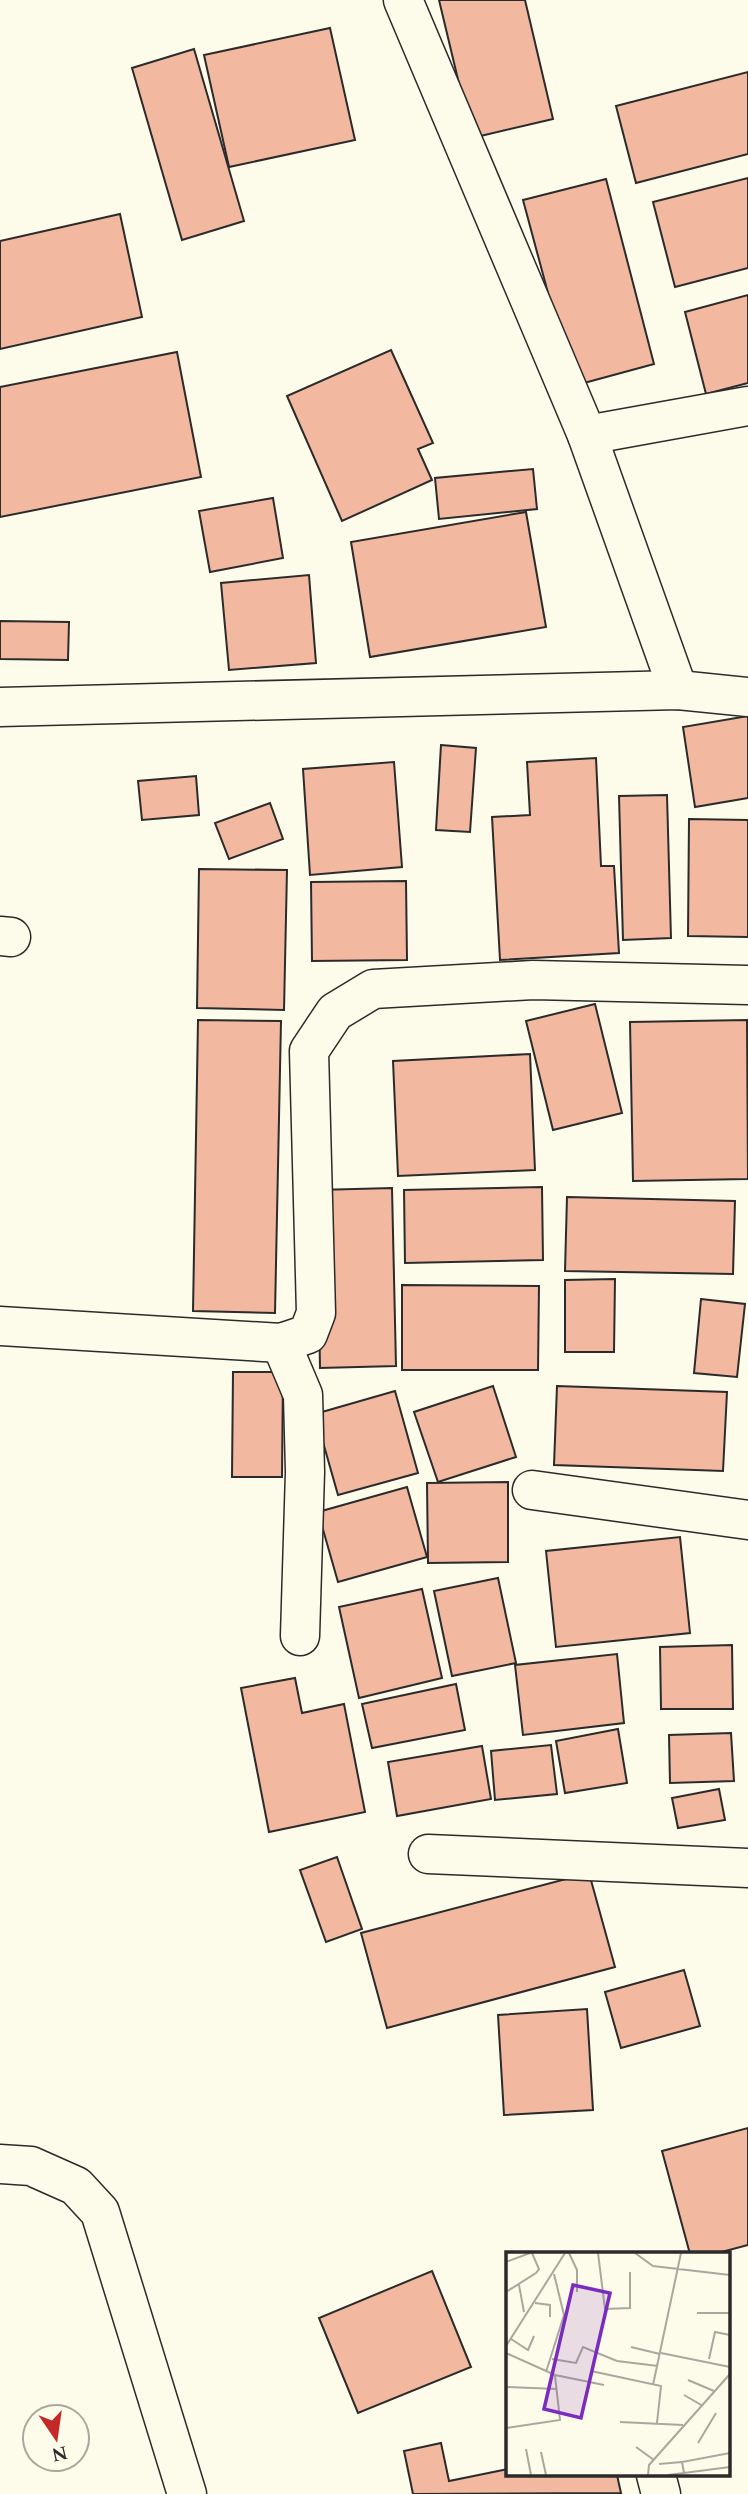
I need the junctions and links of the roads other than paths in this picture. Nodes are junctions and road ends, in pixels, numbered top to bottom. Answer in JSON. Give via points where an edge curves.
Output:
{"nodes":[{"id":1,"x":403,"y":0,"type":"edge"},
{"id":2,"x":748,"y":406,"type":"edge"},
{"id":3,"x":587,"y":435,"type":"junction"},
{"id":4,"x":678,"y":690,"type":"junction"},
{"id":5,"x":748,"y":697,"type":"edge"},
{"id":6,"x":0,"y":708,"type":"edge"},
{"id":7,"x":748,"y":985,"type":"edge"},
{"id":8,"x":0,"y":1326,"type":"edge"},
{"id":9,"x":281,"y":1343,"type":"junction"},
{"id":10,"x":532,"y":1490,"type":"dead end"},
{"id":11,"x":748,"y":1520,"type":"edge"},
{"id":12,"x":300,"y":1636,"type":"dead end"},
{"id":13,"x":428,"y":1854,"type":"dead end"},
{"id":14,"x":748,"y":1868,"type":"edge"},
{"id":15,"x":0,"y":2164,"type":"edge"},
{"id":16,"x":656,"y":2476,"type":"edge"},
{"id":17,"x":187,"y":2494,"type":"edge"},
{"id":18,"x":660,"y":2494,"type":"edge"}],
"edges":[{"from":1,"to":3,"type":"street"},
{"from":2,"to":3,"type":"street"},
{"from":3,"to":4,"type":"street"},
{"from":4,"to":5,"type":"street"},
{"from":4,"to":6,"type":"street"},
{"from":7,"to":9,"type":"street","via":[[533,980],[373,989],[335,1012],[309,1051],[316,1313],[308,1334]]},
{"from":8,"to":9,"type":"street"},
{"from":9,"to":12,"type":"street","via":[[303,1395]]},
{"from":10,"to":11,"type":"street"},
{"from":13,"to":14,"type":"street"},
{"from":15,"to":17,"type":"street","via":[[31,2166],[76,2186],[100,2212]]},
{"from":16,"to":18,"type":"street"}]}
